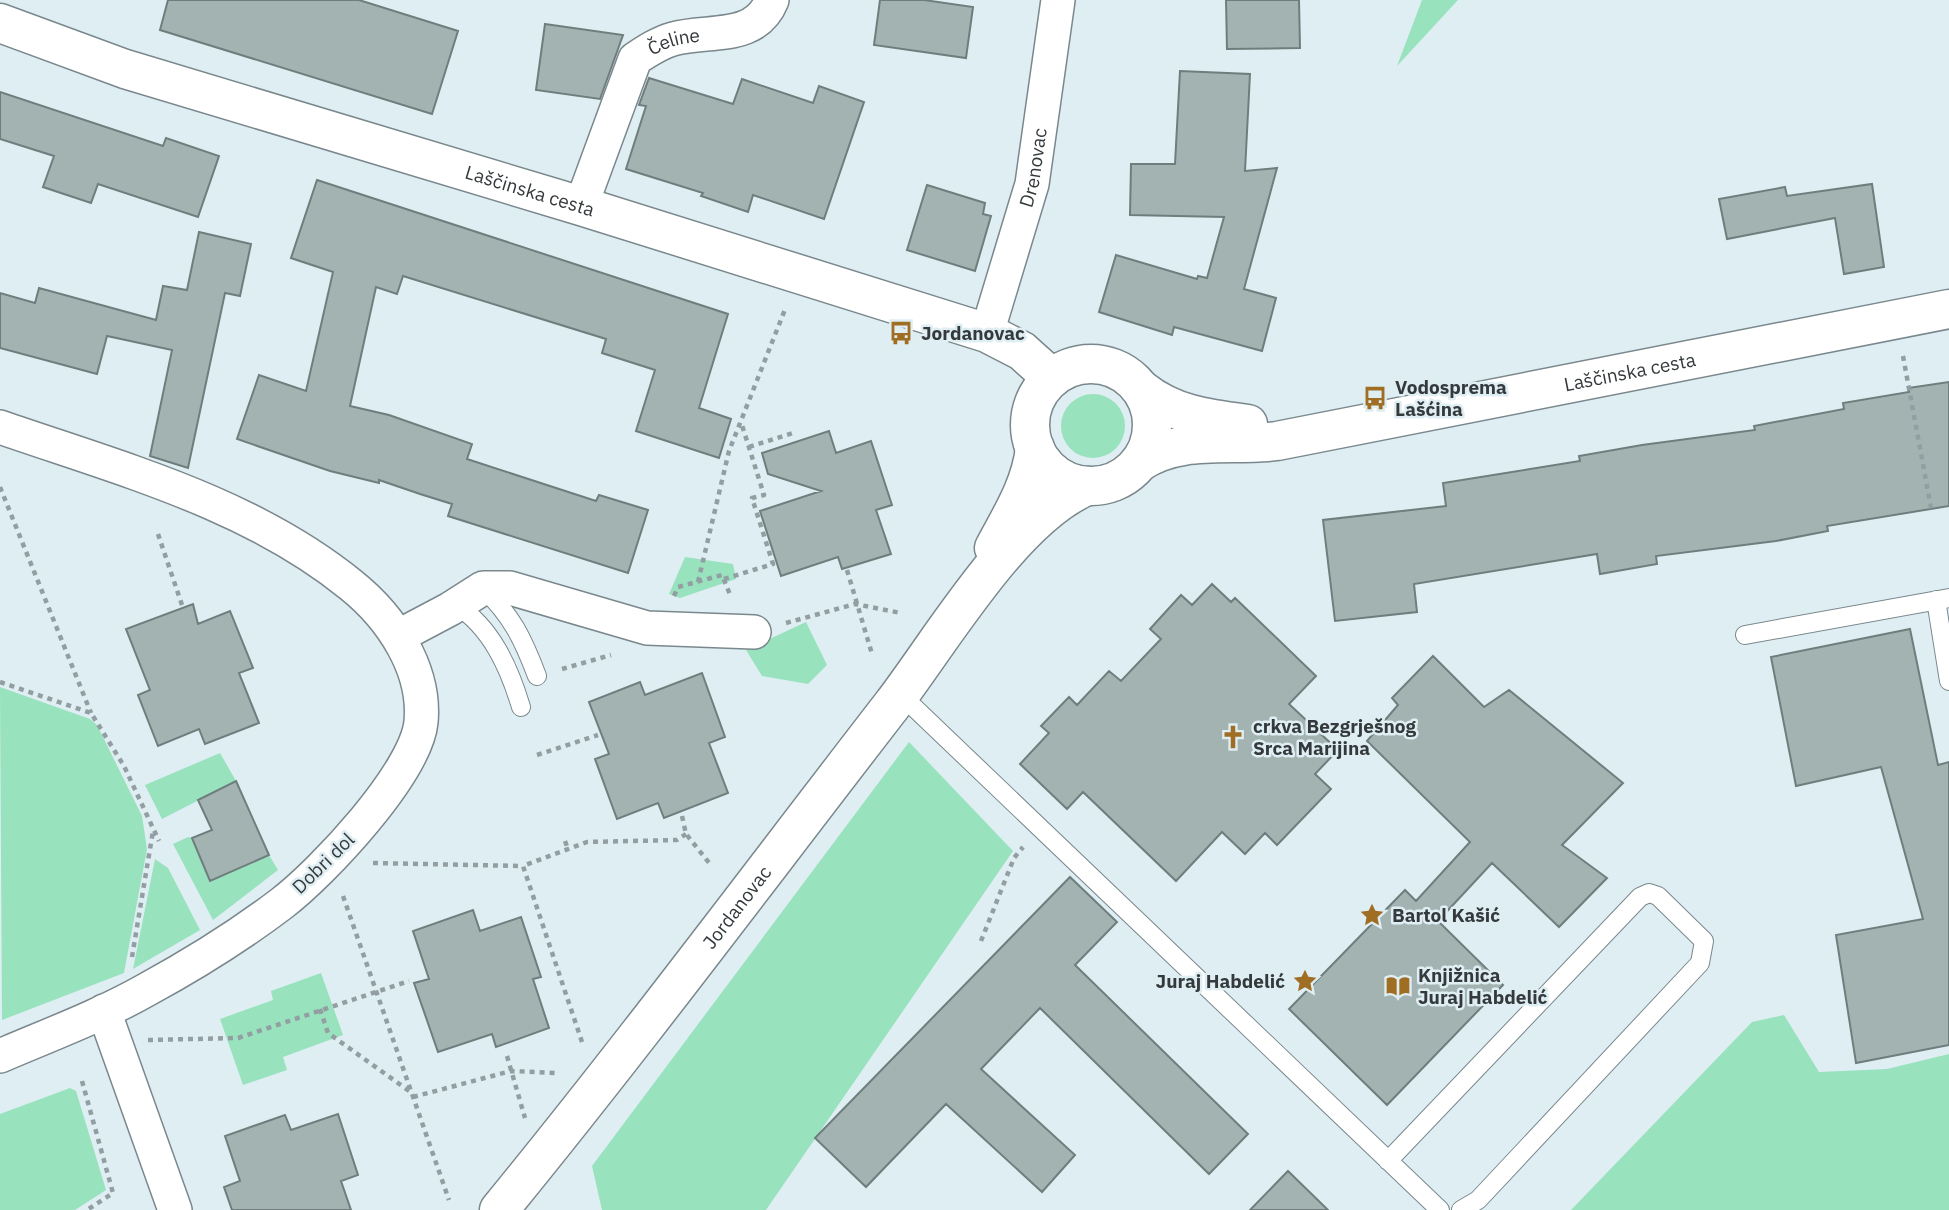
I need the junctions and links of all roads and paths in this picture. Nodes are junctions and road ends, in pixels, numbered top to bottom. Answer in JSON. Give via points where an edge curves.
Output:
{"nodes":[{"id":1,"x":772,"y":0,"type":"edge"},
{"id":2,"x":1058,"y":0,"type":"edge"},
{"id":3,"x":0,"y":23,"type":"edge"},
{"id":4,"x":581,"y":206,"type":"junction"},
{"id":5,"x":788,"y":303,"type":"dead end"},
{"id":6,"x":1949,"y":309,"type":"edge"},
{"id":7,"x":987,"y":333,"type":"junction"},
{"id":8,"x":1901,"y":352,"type":"dead end"},
{"id":9,"x":1052,"y":378,"type":"junction"},
{"id":10,"x":1142,"y":390,"type":"junction"},
{"id":11,"x":740,"y":422,"type":"junction"},
{"id":12,"x":0,"y":427,"type":"edge"},
{"id":13,"x":796,"y":432,"type":"dead end"},
{"id":14,"x":1312,"y":434,"type":"junction"},
{"id":15,"x":749,"y":447,"type":"junction"},
{"id":16,"x":1035,"y":448,"type":"junction"},
{"id":17,"x":1140,"y":462,"type":"junction"},
{"id":18,"x":1087,"y":486,"type":"junction"},
{"id":19,"x":0,"y":487,"type":"edge"},
{"id":20,"x":1933,"y":513,"type":"dead end"},
{"id":21,"x":158,"y":534,"type":"dead end"},
{"id":22,"x":847,"y":570,"type":"dead end"},
{"id":23,"x":724,"y":579,"type":"dead end"},
{"id":24,"x":698,"y":582,"type":"dead end"},
{"id":25,"x":469,"y":596,"type":"junction"},
{"id":26,"x":967,"y":599,"type":"junction"},
{"id":27,"x":1942,"y":599,"type":"edge"},
{"id":28,"x":855,"y":604,"type":"junction"},
{"id":29,"x":183,"y":608,"type":"dead end"},
{"id":30,"x":901,"y":613,"type":"dead end"},
{"id":31,"x":754,"y":632,"type":"joint"},
{"id":32,"x":1745,"y":635,"type":"dead end"},
{"id":33,"x":399,"y":636,"type":"junction"},
{"id":34,"x":872,"y":654,"type":"dead end"},
{"id":35,"x":537,"y":677,"type":"dead end"},
{"id":36,"x":1949,"y":681,"type":"edge"},
{"id":37,"x":0,"y":682,"type":"edge"},
{"id":38,"x":901,"y":694,"type":"junction"},
{"id":39,"x":522,"y":707,"type":"dead end"},
{"id":40,"x":91,"y":713,"type":"junction"},
{"id":41,"x":598,"y":735,"type":"dead end"},
{"id":42,"x":537,"y":755,"type":"dead end"},
{"id":43,"x":682,"y":816,"type":"dead end"},
{"id":44,"x":1040,"y":828,"type":"junction"},
{"id":45,"x":153,"y":830,"type":"junction"},
{"id":46,"x":686,"y":834,"type":"junction"},
{"id":47,"x":159,"y":841,"type":"dead end"},
{"id":48,"x":565,"y":841,"type":"dead end"},
{"id":49,"x":568,"y":849,"type":"junction"},
{"id":50,"x":371,"y":863,"type":"dead end"},
{"id":51,"x":710,"y":864,"type":"dead end"},
{"id":52,"x":523,"y":866,"type":"junction"},
{"id":53,"x":342,"y":894,"type":"dead end"},
{"id":54,"x":981,"y":941,"type":"dead end"},
{"id":55,"x":131,"y":961,"type":"dead end"},
{"id":56,"x":409,"y":981,"type":"dead end"},
{"id":57,"x":376,"y":991,"type":"junction"},
{"id":58,"x":320,"y":1009,"type":"junction"},
{"id":59,"x":104,"y":1011,"type":"junction"},
{"id":60,"x":582,"y":1042,"type":"dead end"},
{"id":61,"x":142,"y":1044,"type":"dead end"},
{"id":62,"x":0,"y":1056,"type":"edge"},
{"id":63,"x":507,"y":1056,"type":"dead end"},
{"id":64,"x":511,"y":1072,"type":"junction"},
{"id":65,"x":557,"y":1073,"type":"dead end"},
{"id":66,"x":82,"y":1081,"type":"dead end"},
{"id":67,"x":412,"y":1095,"type":"junction"},
{"id":68,"x":528,"y":1122,"type":"dead end"},
{"id":69,"x":1388,"y":1161,"type":"junction"},
{"id":70,"x":449,"y":1200,"type":"dead end"},
{"id":71,"x":87,"y":1210,"type":"edge"},
{"id":72,"x":175,"y":1210,"type":"edge"},
{"id":73,"x":499,"y":1210,"type":"edge"},
{"id":74,"x":1440,"y":1210,"type":"edge"},
{"id":75,"x":1461,"y":1210,"type":"edge"}],
"edges":[{"from":1,"to":4,"type":"street","name":"Čeline","via":[[755,25],[674,39],[635,59]]},
{"from":2,"to":7,"type":"street","name":"Drenovac","via":[[1032,184]]},
{"from":3,"to":4,"type":"main road","name":"Laščinska cesta","via":[[125,69]]},
{"from":4,"to":7,"type":"main road","name":"Laščinska cesta"},
{"from":5,"to":11,"type":"path"},
{"from":6,"to":14,"type":"main road","name":"Laščinska cesta"},
{"from":7,"to":9,"type":"main road","name":"Laščinska cesta","via":[[1022,351]]},
{"from":8,"to":20,"type":"path"},
{"from":9,"to":10,"type":"main road","via":[[1077,365],[1093,364],[1125,374]]},
{"from":9,"to":16,"type":"main road","via":[[1036,398],[1031,414]]},
{"from":10,"to":14,"type":"main road","name":"Laščinska cesta","via":[[1170,409],[1203,418]]},
{"from":10,"to":17,"type":"main road","via":[[1152,431]]},
{"from":11,"to":15,"type":"path"},
{"from":11,"to":24,"type":"path","via":[[729,450]]},
{"from":12,"to":33,"type":"street","name":"Dobri dol","via":[[201,497],[279,535],[353,586]]},
{"from":13,"to":15,"type":"path"},
{"from":14,"to":17,"type":"main road","name":"Laščinska cesta","via":[[1243,445],[1183,445],[1165,448]]},
{"from":15,"to":23,"type":"path","via":[[764,495],[752,498],[773,564]]},
{"from":16,"to":18,"type":"main road","via":[[1057,475]]},
{"from":16,"to":26,"type":"main road","name":"Jordanovac","via":[[1026,487]]},
{"from":17,"to":18,"type":"main road","via":[[1117,480]]},
{"from":18,"to":26,"type":"main road","name":"Jordanovac","via":[[1059,500]]},
{"from":19,"to":40,"type":"path"},
{"from":21,"to":29,"type":"path"},
{"from":22,"to":28,"type":"path"},
{"from":25,"to":31,"type":"street","via":[[510,588],[647,628]]},
{"from":25,"to":33,"type":"street"},
{"from":25,"to":35,"type":"lane","via":[[506,610]]},
{"from":25,"to":39,"type":"lane"},
{"from":26,"to":38,"type":"main road","name":"Jordanovac"},
{"from":27,"to":32,"type":"lane"},
{"from":27,"to":36,"type":"lane"},
{"from":28,"to":30,"type":"path"},
{"from":28,"to":31,"type":"path"},
{"from":28,"to":34,"type":"path"},
{"from":33,"to":59,"type":"street","name":"Dobri dol","via":[[419,683],[421,723],[409,761],[361,826],[283,903],[148,989]]},
{"from":37,"to":40,"type":"path"},
{"from":38,"to":44,"type":"lane"},
{"from":38,"to":73,"type":"main road","name":"Jordanovac"},
{"from":40,"to":45,"type":"path","via":[[124,766]]},
{"from":41,"to":42,"type":"path"},
{"from":43,"to":46,"type":"path"},
{"from":44,"to":54,"type":"path","via":[[1014,858]]},
{"from":44,"to":69,"type":"lane"},
{"from":45,"to":47,"type":"path"},
{"from":45,"to":55,"type":"path"},
{"from":46,"to":49,"type":"path","via":[[677,840],[587,842]]},
{"from":46,"to":51,"type":"path"},
{"from":48,"to":49,"type":"path"},
{"from":49,"to":52,"type":"path"},
{"from":50,"to":52,"type":"path"},
{"from":52,"to":60,"type":"path"},
{"from":53,"to":57,"type":"path"},
{"from":56,"to":57,"type":"path"},
{"from":57,"to":58,"type":"path"},
{"from":57,"to":67,"type":"path"},
{"from":58,"to":61,"type":"path","via":[[238,1038],[148,1040]]},
{"from":58,"to":67,"type":"path","via":[[328,1033]]},
{"from":59,"to":62,"type":"street","name":"Dobri dol"},
{"from":59,"to":72,"type":"street"},
{"from":63,"to":64,"type":"path"},
{"from":64,"to":65,"type":"path"},
{"from":64,"to":67,"type":"path"},
{"from":64,"to":68,"type":"path","via":[[522,1116]]},
{"from":66,"to":71,"type":"path","via":[[113,1193]]},
{"from":67,"to":70,"type":"path"},
{"from":69,"to":74,"type":"lane"},
{"from":69,"to":75,"type":"lane","via":[[1640,897],[1649,892],[1658,896],[1704,941],[1700,963],[1478,1200]]}]}
